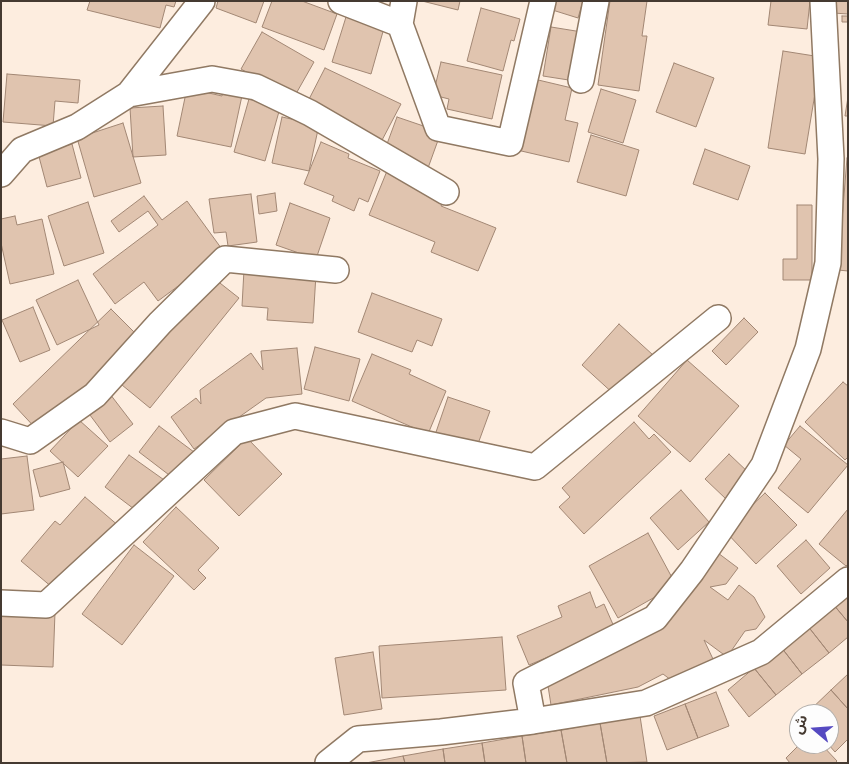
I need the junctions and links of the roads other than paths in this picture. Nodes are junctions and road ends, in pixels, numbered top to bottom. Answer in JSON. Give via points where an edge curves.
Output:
{"nodes":[{"id":1,"x":202,"y":1,"type":"edge"},
{"id":2,"x":342,"y":1,"type":"edge"},
{"id":3,"x":543,"y":1,"type":"edge"},
{"id":4,"x":596,"y":1,"type":"edge"},
{"id":5,"x":823,"y":1,"type":"edge"},
{"id":6,"x":402,"y":13,"type":"edge"},
{"id":7,"x":581,"y":80,"type":"dead end"},
{"id":8,"x":130,"y":94,"type":"junction"},
{"id":9,"x":1,"y":174,"type":"edge"},
{"id":10,"x":446,"y":192,"type":"dead end"},
{"id":11,"x":336,"y":270,"type":"dead end"},
{"id":12,"x":718,"y":318,"type":"dead end"},
{"id":13,"x":1,"y":432,"type":"edge"},
{"id":14,"x":848,"y":580,"type":"edge"},
{"id":15,"x":1,"y":603,"type":"edge"},
{"id":16,"x":533,"y":721,"type":"junction"},
{"id":17,"x":328,"y":763,"type":"edge"}],
"edges":[{"from":1,"to":8,"type":"street"},
{"from":2,"to":6,"type":"street"},
{"from":3,"to":6,"type":"street","via":[[510,143],[438,128]]},
{"from":4,"to":7,"type":"street"},
{"from":5,"to":16,"type":"street","via":[[831,159],[828,264],[808,349],[764,465],[692,571],[655,618],[526,683]]},
{"from":8,"to":9,"type":"street","via":[[77,127],[22,150]]},
{"from":8,"to":10,"type":"street","via":[[212,79],[256,87],[310,113]]},
{"from":11,"to":13,"type":"street","via":[[225,259],[160,323],[95,395],[30,441]]},
{"from":12,"to":15,"type":"street","via":[[535,467],[295,416],[234,432],[46,606]]},
{"from":14,"to":16,"type":"street","via":[[761,652],[700,680],[646,702]]},
{"from":16,"to":17,"type":"street","via":[[358,738]]}]}
